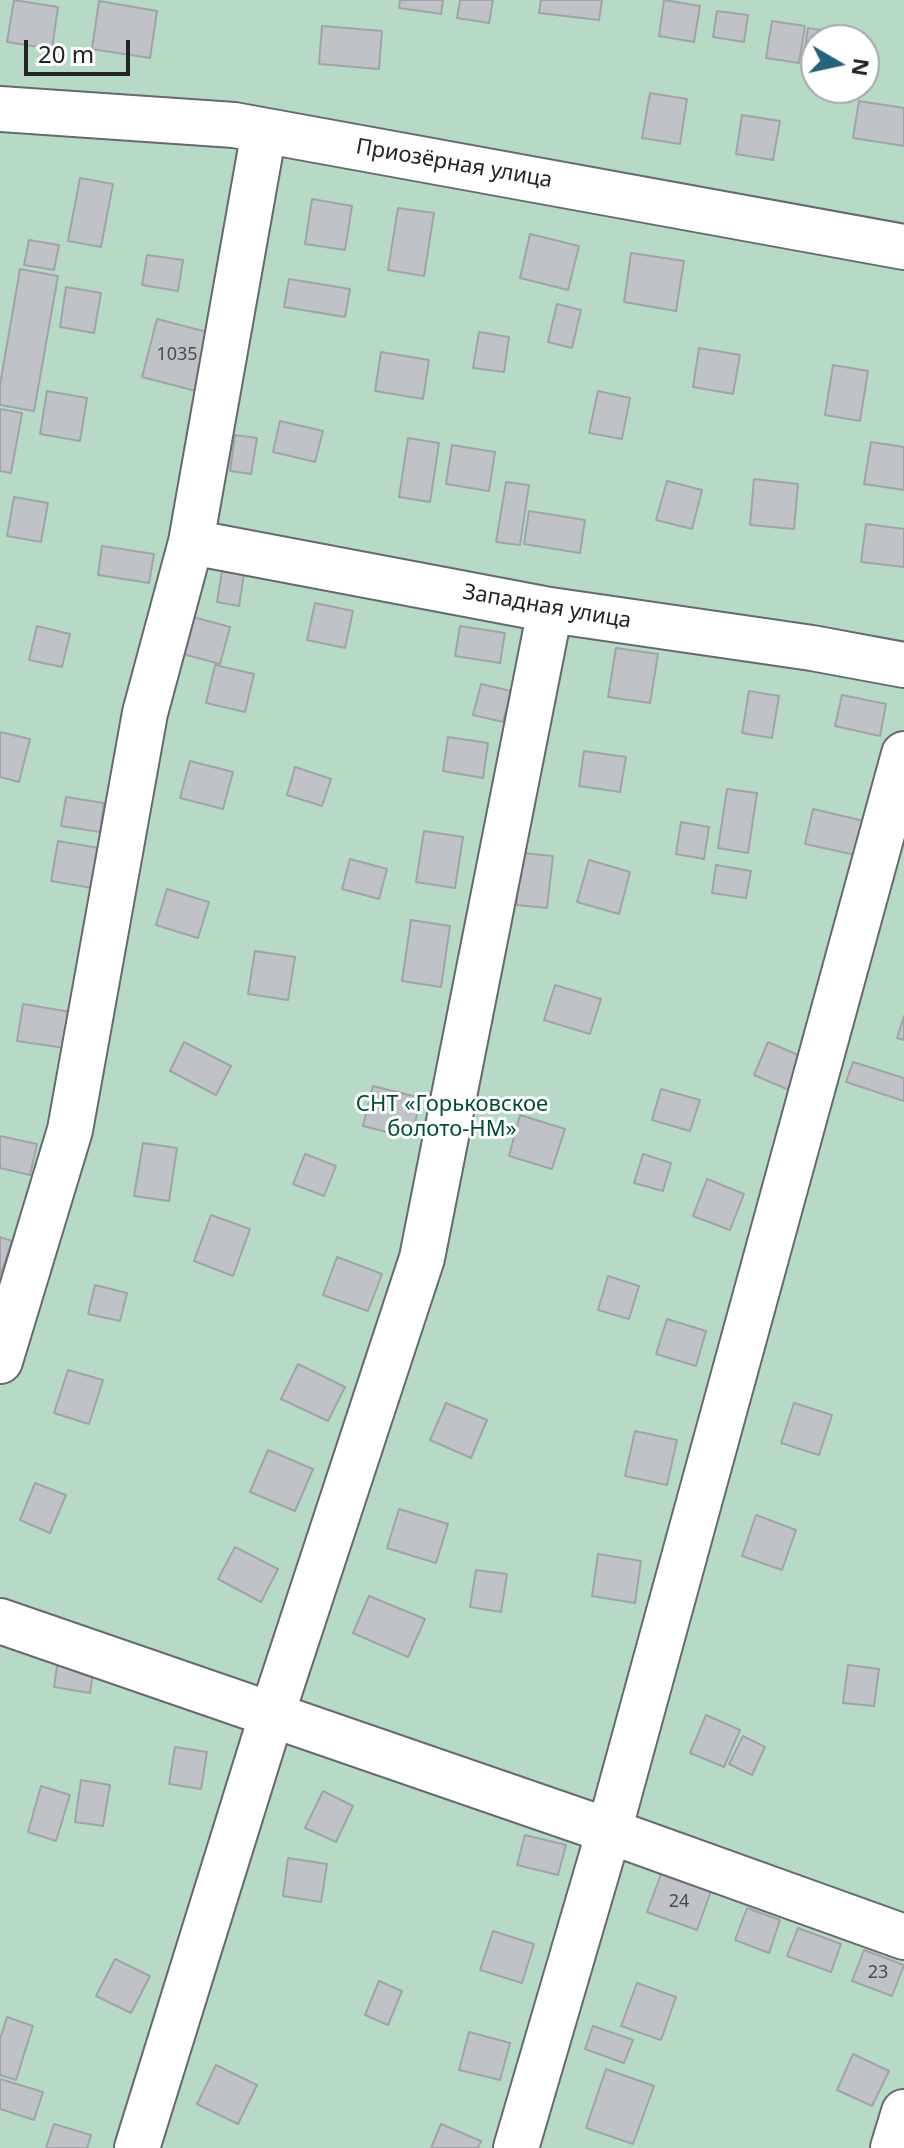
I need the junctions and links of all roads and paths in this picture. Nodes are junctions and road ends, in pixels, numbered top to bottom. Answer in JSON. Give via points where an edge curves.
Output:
{"nodes":[{"id":1,"x":0,"y":109,"type":"edge"},
{"id":2,"x":264,"y":131,"type":"junction"},
{"id":3,"x":904,"y":247,"type":"edge"},
{"id":4,"x":191,"y":542,"type":"junction"},
{"id":5,"x":550,"y":610,"type":"junction"},
{"id":6,"x":904,"y":665,"type":"edge"},
{"id":7,"x":904,"y":754,"type":"edge"},
{"id":8,"x":0,"y":1361,"type":"edge"},
{"id":9,"x":0,"y":1621,"type":"edge"},
{"id":10,"x":271,"y":1717,"type":"junction"},
{"id":11,"x":609,"y":1831,"type":"junction"},
{"id":12,"x":904,"y":1937,"type":"edge"},
{"id":13,"x":904,"y":2112,"type":"edge"},
{"id":14,"x":137,"y":2148,"type":"edge"},
{"id":15,"x":516,"y":2148,"type":"edge"},
{"id":16,"x":893,"y":2148,"type":"edge"}],
"edges":[{"from":1,"to":2,"type":"street","name":"Приозёрная улица"},
{"from":2,"to":3,"type":"street","name":"Приозёрная улица"},
{"from":2,"to":4,"type":"street"},
{"from":4,"to":5,"type":"street","name":"Западная улица"},
{"from":4,"to":8,"type":"street","via":[[145,713],[70,1130]]},
{"from":5,"to":6,"type":"street","name":"Западная улица"},
{"from":5,"to":10,"type":"street","via":[[422,1258]]},
{"from":7,"to":11,"type":"street"},
{"from":9,"to":10,"type":"street"},
{"from":10,"to":11,"type":"street"},
{"from":10,"to":14,"type":"street"},
{"from":11,"to":12,"type":"street"},
{"from":11,"to":15,"type":"street"},
{"from":13,"to":16,"type":"street"}]}
